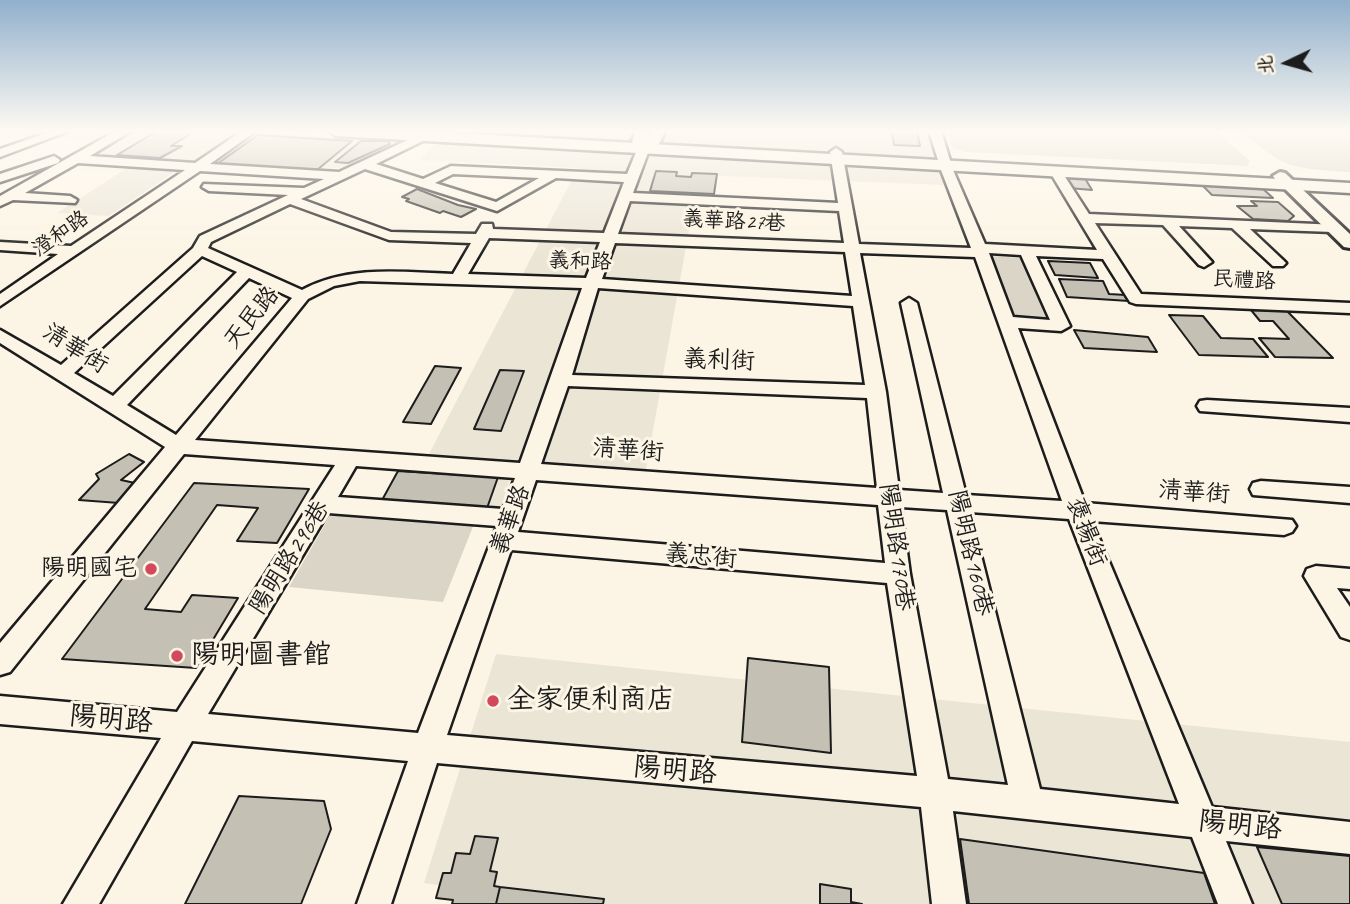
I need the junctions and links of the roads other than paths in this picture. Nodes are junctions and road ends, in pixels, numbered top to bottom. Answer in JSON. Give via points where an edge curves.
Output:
{"nodes":[{"id":1,"x":51,"y":173,"type":"edge"},
{"id":2,"x":185,"y":173,"type":"edge"},
{"id":3,"x":305,"y":173,"type":"edge"},
{"id":4,"x":348,"y":173,"type":"edge"},
{"id":5,"x":390,"y":173,"type":"edge"},
{"id":6,"x":445,"y":173,"type":"edge"},
{"id":7,"x":516,"y":173,"type":"edge"},
{"id":8,"x":634,"y":173,"type":"edge"},
{"id":9,"x":838,"y":173,"type":"edge"},
{"id":10,"x":948,"y":173,"type":"edge"},
{"id":11,"x":1057,"y":173,"type":"edge"},
{"id":12,"x":1086,"y":173,"type":"edge"},
{"id":13,"x":1145,"y":173,"type":"edge"},
{"id":14,"x":553,"y":175,"type":"junction"},
{"id":15,"x":342,"y":176,"type":"junction"},
{"id":16,"x":1350,"y":180,"type":"edge"},
{"id":17,"x":1285,"y":181,"type":"junction"},
{"id":18,"x":424,"y":184,"type":"junction"},
{"id":19,"x":209,"y":187,"type":"dead end"},
{"id":20,"x":629,"y":188,"type":"junction"},
{"id":21,"x":1350,"y":188,"type":"edge"},
{"id":22,"x":299,"y":196,"type":"junction"},
{"id":23,"x":5,"y":199,"type":"edge"},
{"id":24,"x":70,"y":200,"type":"dead end"},
{"id":25,"x":497,"y":206,"type":"junction"},
{"id":26,"x":845,"y":206,"type":"junction"},
{"id":27,"x":1085,"y":218,"type":"junction"},
{"id":28,"x":1167,"y":221,"type":"junction"},
{"id":29,"x":1237,"y":224,"type":"junction"},
{"id":30,"x":1333,"y":228,"type":"junction"},
{"id":31,"x":484,"y":236,"type":"junction"},
{"id":32,"x":611,"y":237,"type":"junction"},
{"id":33,"x":1350,"y":243,"type":"edge"},
{"id":34,"x":0,"y":246,"type":"edge"},
{"id":35,"x":854,"y":249,"type":"junction"},
{"id":36,"x":74,"y":250,"type":"junction"},
{"id":37,"x":200,"y":250,"type":"junction"},
{"id":38,"x":979,"y":250,"type":"junction"},
{"id":39,"x":1026,"y":250,"type":"junction"},
{"id":40,"x":1110,"y":255,"type":"junction"},
{"id":41,"x":1204,"y":261,"type":"dead end"},
{"id":42,"x":1278,"y":263,"type":"dead end"},
{"id":43,"x":247,"y":271,"type":"junction"},
{"id":44,"x":457,"y":281,"type":"junction"},
{"id":45,"x":592,"y":283,"type":"junction"},
{"id":46,"x":302,"y":296,"type":"junction"},
{"id":47,"x":859,"y":301,"type":"junction"},
{"id":48,"x":0,"y":302,"type":"edge"},
{"id":49,"x":909,"y":303,"type":"dead end"},
{"id":50,"x":1350,"y":308,"type":"edge"},
{"id":51,"x":1007,"y":322,"type":"junction"},
{"id":52,"x":0,"y":335,"type":"edge"},
{"id":53,"x":64,"y":373,"type":"junction"},
{"id":54,"x":561,"y":380,"type":"junction"},
{"id":55,"x":876,"y":392,"type":"junction"},
{"id":56,"x":115,"y":405,"type":"junction"},
{"id":57,"x":1207,"y":406,"type":"dead end"},
{"id":58,"x":1350,"y":415,"type":"edge"},
{"id":59,"x":179,"y":446,"type":"junction"},
{"id":60,"x":350,"y":458,"type":"junction"},
{"id":61,"x":528,"y":470,"type":"junction"},
{"id":62,"x":1261,"y":489,"type":"dead end"},
{"id":63,"x":1350,"y":495,"type":"edge"},
{"id":64,"x":889,"y":497,"type":"junction"},
{"id":65,"x":958,"y":502,"type":"junction"},
{"id":66,"x":324,"y":504,"type":"junction"},
{"id":67,"x":1077,"y":511,"type":"junction"},
{"id":68,"x":1284,"y":526,"type":"dead end"},
{"id":69,"x":507,"y":529,"type":"junction"},
{"id":70,"x":898,"y":573,"type":"junction"},
{"id":71,"x":1350,"y":579,"type":"edge"},
{"id":72,"x":1350,"y":629,"type":"edge"},
{"id":73,"x":0,"y":663,"type":"edge"},
{"id":74,"x":0,"y":710,"type":"edge"},
{"id":75,"x":184,"y":727,"type":"junction"},
{"id":76,"x":427,"y":749,"type":"junction"},
{"id":77,"x":935,"y":793,"type":"junction"},
{"id":78,"x":1028,"y":803,"type":"junction"},
{"id":79,"x":1202,"y":822,"type":"junction"},
{"id":80,"x":1350,"y":838,"type":"edge"},
{"id":81,"x":80,"y":904,"type":"edge"},
{"id":82,"x":374,"y":904,"type":"edge"},
{"id":83,"x":949,"y":904,"type":"edge"},
{"id":84,"x":1235,"y":904,"type":"edge"}],
"edges":[{"from":1,"to":23,"type":"street"},
{"from":2,"to":36,"type":"street","name":"澄和路"},
{"from":3,"to":15,"type":"street"},
{"from":4,"to":15,"type":"street"},
{"from":5,"to":18,"type":"street"},
{"from":6,"to":18,"type":"street"},
{"from":7,"to":14,"type":"street"},
{"from":8,"to":20,"type":"street","name":"義華路"},
{"from":9,"to":26,"type":"street","name":"陽明路170巷"},
{"from":10,"to":38,"type":"street","name":"褒揚街"},
{"from":11,"to":27,"type":"street"},
{"from":12,"to":17,"type":"main road"},
{"from":13,"to":17,"type":"main road"},
{"from":14,"to":20,"type":"street"},
{"from":14,"to":25,"type":"street"},
{"from":15,"to":22,"type":"street"},
{"from":16,"to":17,"type":"main road"},
{"from":17,"to":21,"type":"main road"},
{"from":17,"to":30,"type":"street"},
{"from":18,"to":25,"type":"street"},
{"from":19,"to":22,"type":"street"},
{"from":20,"to":26,"type":"street"},
{"from":20,"to":32,"type":"street","name":"義華路"},
{"from":22,"to":31,"type":"street","name":"義華路27巷","via":[[389,236]]},
{"from":22,"to":37,"type":"street","via":[[205,239]]},
{"from":23,"to":24,"type":"street"},
{"from":25,"to":31,"type":"street"},
{"from":26,"to":35,"type":"street","name":"陽明路170巷"},
{"from":27,"to":28,"type":"street"},
{"from":27,"to":40,"type":"street"},
{"from":28,"to":29,"type":"street"},
{"from":28,"to":41,"type":"street"},
{"from":29,"to":30,"type":"street"},
{"from":29,"to":42,"type":"street"},
{"from":30,"to":33,"type":"street"},
{"from":31,"to":32,"type":"street","name":"義華路27巷"},
{"from":31,"to":44,"type":"street"},
{"from":32,"to":35,"type":"street","name":"義華路27巷"},
{"from":32,"to":45,"type":"street","name":"義華路"},
{"from":34,"to":36,"type":"street"},
{"from":35,"to":38,"type":"street","name":"義華路27巷"},
{"from":35,"to":47,"type":"street","name":"陽明路170巷"},
{"from":36,"to":48,"type":"street","name":"澄和路"},
{"from":37,"to":43,"type":"street","name":"天民路"},
{"from":37,"to":53,"type":"street"},
{"from":38,"to":39,"type":"street","name":"義華路27巷"},
{"from":38,"to":51,"type":"street","name":"褒揚街"},
{"from":39,"to":40,"type":"street","name":"義華路27巷"},
{"from":39,"to":51,"type":"street","via":[[1061,326]]},
{"from":40,"to":50,"type":"street","name":"民禮路","via":[[1136,299]]},
{"from":43,"to":46,"type":"street","name":"天民路"},
{"from":43,"to":56,"type":"street"},
{"from":44,"to":45,"type":"street","name":"義和路"},
{"from":44,"to":46,"type":"street","name":"義和路","via":[[360,276],[329,282]]},
{"from":45,"to":47,"type":"street","name":"義和路"},
{"from":45,"to":54,"type":"street","name":"義華路"},
{"from":46,"to":59,"type":"street","name":"天民路"},
{"from":47,"to":55,"type":"street","name":"陽明路170巷"},
{"from":49,"to":65,"type":"street","name":"陽明路160巷"},
{"from":51,"to":67,"type":"street","name":"褒揚街"},
{"from":52,"to":53,"type":"street","name":"清華街"},
{"from":53,"to":56,"type":"street","name":"清華街"},
{"from":54,"to":55,"type":"street","name":"義利街"},
{"from":54,"to":61,"type":"street","name":"義華路"},
{"from":55,"to":64,"type":"street","name":"陽明路170巷"},
{"from":56,"to":59,"type":"street","name":"清華街"},
{"from":57,"to":58,"type":"street"},
{"from":59,"to":60,"type":"street","name":"清華街"},
{"from":59,"to":73,"type":"street","name":"天民路"},
{"from":60,"to":61,"type":"street","name":"清華街"},
{"from":60,"to":66,"type":"street","name":"陽明路296巷"},
{"from":61,"to":64,"type":"street","name":"清華街"},
{"from":61,"to":69,"type":"street","name":"義華路"},
{"from":62,"to":63,"type":"street"},
{"from":64,"to":65,"type":"street","name":"清華街"},
{"from":64,"to":70,"type":"street","name":"陽明路170巷"},
{"from":65,"to":67,"type":"street","name":"清華街"},
{"from":65,"to":78,"type":"street","name":"陽明路160巷"},
{"from":66,"to":69,"type":"street","name":"義忠街"},
{"from":66,"to":75,"type":"street","name":"陽明路296巷"},
{"from":67,"to":68,"type":"street","name":"清華街"},
{"from":67,"to":79,"type":"street","name":"褒揚街"},
{"from":69,"to":70,"type":"street","name":"義忠街"},
{"from":69,"to":76,"type":"street","name":"義華路"},
{"from":70,"to":77,"type":"street","name":"陽明路170巷"},
{"from":71,"to":72,"type":"street","via":[[1316,576]]},
{"from":74,"to":75,"type":"street","name":"陽明路"},
{"from":75,"to":76,"type":"street","name":"陽明路"},
{"from":75,"to":81,"type":"street","name":"陽明路296巷"},
{"from":76,"to":77,"type":"street","name":"陽明路"},
{"from":76,"to":82,"type":"street","name":"義華路"},
{"from":77,"to":78,"type":"street","name":"陽明路"},
{"from":77,"to":83,"type":"street","name":"陽明路170巷"},
{"from":78,"to":79,"type":"street","name":"陽明路"},
{"from":79,"to":80,"type":"street","name":"陽明路"},
{"from":79,"to":84,"type":"street","name":"褒揚街"}]}
